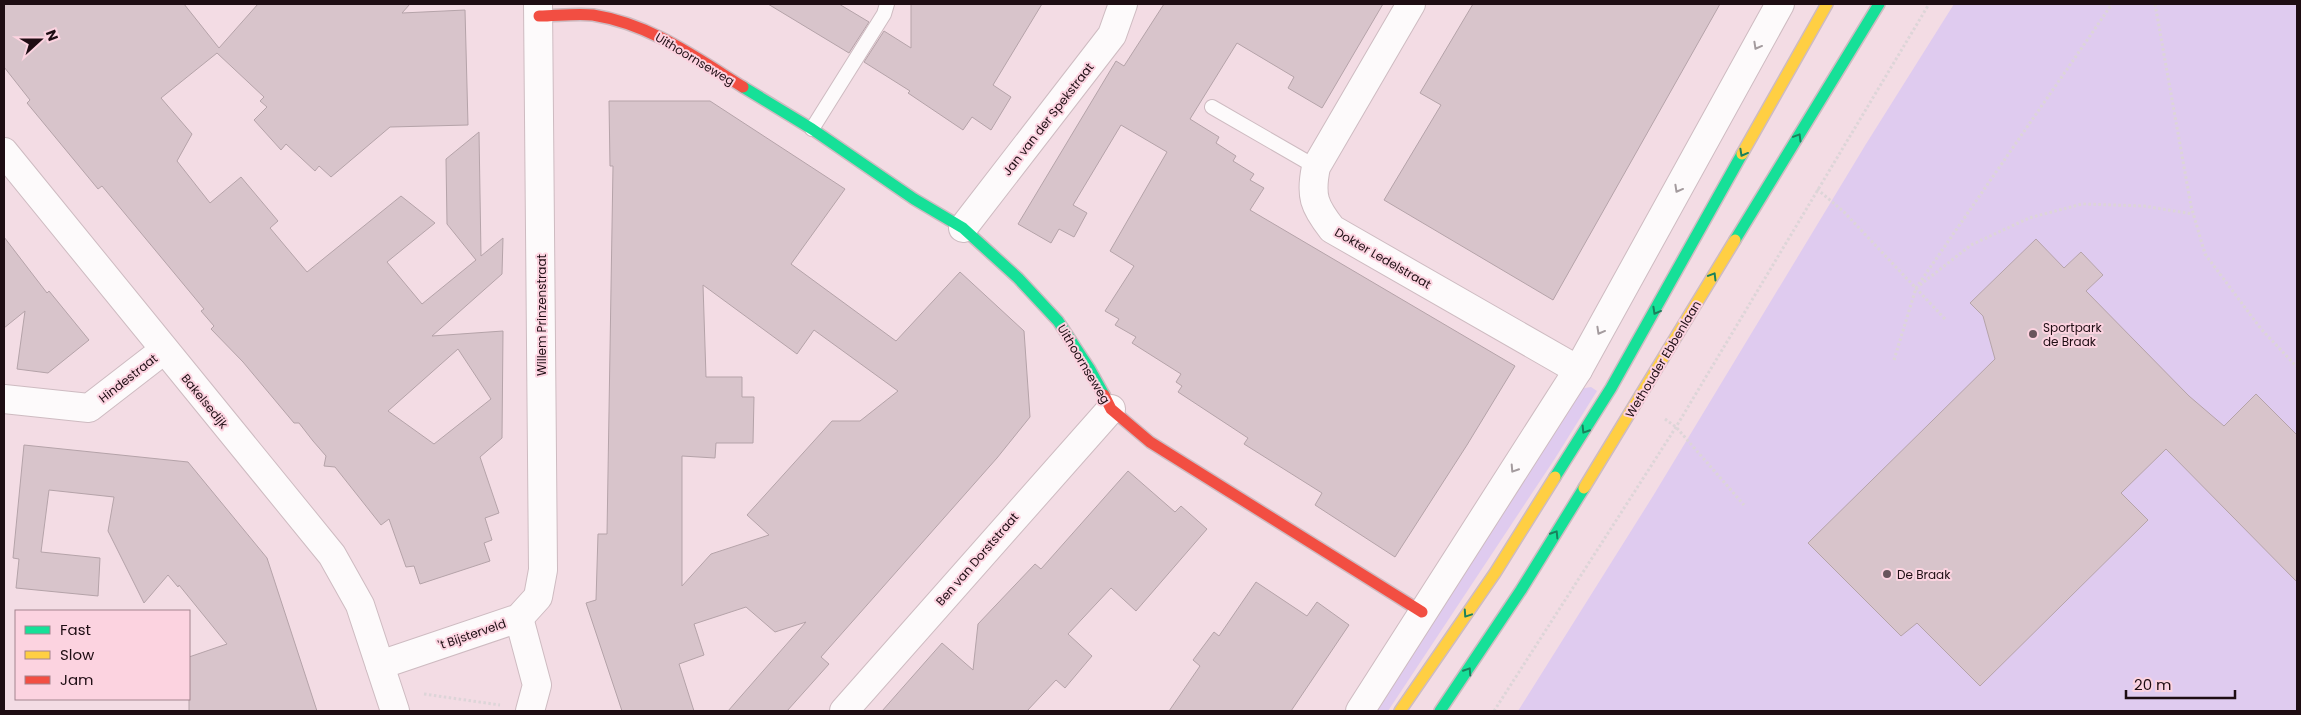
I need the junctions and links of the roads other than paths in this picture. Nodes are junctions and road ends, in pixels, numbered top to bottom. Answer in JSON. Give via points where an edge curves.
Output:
{"nodes":[{"id":1,"x":887,"y":4,"type":"edge"},
{"id":2,"x":1123,"y":4,"type":"edge"},
{"id":3,"x":1411,"y":4,"type":"edge"},
{"id":4,"x":1780,"y":4,"type":"edge"},
{"id":5,"x":1826,"y":4,"type":"edge"},
{"id":6,"x":1879,"y":4,"type":"edge"},
{"id":7,"x":539,"y":10,"type":"edge"},
{"id":8,"x":1212,"y":107,"type":"dead end"},
{"id":9,"x":812,"y":129,"type":"junction"},
{"id":10,"x":4,"y":152,"type":"edge"},
{"id":11,"x":1316,"y":167,"type":"junction"},
{"id":12,"x":963,"y":228,"type":"junction"},
{"id":13,"x":164,"y":350,"type":"junction"},
{"id":14,"x":1578,"y":370,"type":"junction"},
{"id":15,"x":4,"y":399,"type":"edge"},
{"id":16,"x":1111,"y":409,"type":"junction"},
{"id":17,"x":1422,"y":612,"type":"junction"},
{"id":18,"x":519,"y":618,"type":"junction"},
{"id":19,"x":380,"y":665,"type":"junction"},
{"id":20,"x":394,"y":707,"type":"edge"},
{"id":21,"x":530,"y":711,"type":"edge"},
{"id":22,"x":844,"y":711,"type":"edge"},
{"id":23,"x":1360,"y":711,"type":"edge"},
{"id":24,"x":1400,"y":711,"type":"edge"},
{"id":25,"x":1440,"y":711,"type":"edge"}],
"edges":[{"from":1,"to":9,"type":"lane","via":[[884,14]]},
{"from":2,"to":12,"type":"street","name":"Jan van der Spekstraat","via":[[1112,35]]},
{"from":3,"to":11,"type":"street","name":"Dokter Ledelstraat"},
{"from":4,"to":14,"type":"street","one_way":true},
{"from":5,"to":24,"type":"main road","one_way":true,"via":[[1626,365],[1495,573]]},
{"from":25,"to":6,"type":"main road","name":"Wethouder Ebbenlaan","one_way":true,"via":[[1520,590]]},
{"from":7,"to":9,"type":"main road","name":"Uithoornseweg","via":[[591,15],[631,24],[664,38]]},
{"from":7,"to":18,"type":"street","name":"Willem Prinzenstraat","via":[[543,570],[538,597]]},
{"from":8,"to":11,"type":"lane"},
{"from":9,"to":12,"type":"main road","name":"Uithoornseweg","via":[[914,199]]},
{"from":10,"to":13,"type":"street","name":"Bakelsedijk"},
{"from":11,"to":14,"type":"street","name":"Dokter Ledelstraat","via":[[1312,187],[1318,211],[1332,229]]},
{"from":12,"to":16,"type":"main road","name":"Uithoornseweg","via":[[1018,278],[1058,321]]},
{"from":13,"to":15,"type":"street","name":"Hindestraat","via":[[89,408]]},
{"from":13,"to":19,"type":"street","name":"Bakelsedijk","via":[[332,556],[360,605]]},
{"from":14,"to":17,"type":"street","one_way":true},
{"from":16,"to":17,"type":"main road","name":"Uithoornseweg","via":[[1150,442]]},
{"from":16,"to":22,"type":"street","name":"Ben van Dorststraat"},
{"from":17,"to":23,"type":"street"},
{"from":18,"to":19,"type":"street","name":"'t Bijsterveld"},
{"from":18,"to":21,"type":"street","name":"'t Bijsterveld","via":[[537,685]]},
{"from":19,"to":20,"type":"street"}]}
